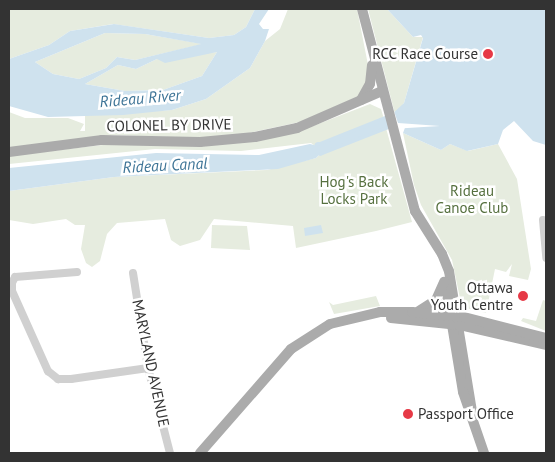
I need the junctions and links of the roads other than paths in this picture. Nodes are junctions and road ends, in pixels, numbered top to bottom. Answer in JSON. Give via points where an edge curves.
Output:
{"nodes":[{"id":1,"x":362,"y":9,"type":"edge"},
{"id":2,"x":370,"y":40,"type":"junction"},
{"id":3,"x":382,"y":90,"type":"junction"},
{"id":4,"x":360,"y":101,"type":"junction"},
{"id":5,"x":388,"y":111,"type":"junction"},
{"id":6,"x":9,"y":152,"type":"edge"},
{"id":7,"x":543,"y":220,"type":"dead end"},
{"id":8,"x":433,"y":242,"type":"junction"},
{"id":9,"x":546,"y":258,"type":"edge"},
{"id":10,"x":77,"y":272,"type":"dead end"},
{"id":11,"x":133,"y":273,"type":"dead end"},
{"id":12,"x":445,"y":281,"type":"junction"},
{"id":13,"x":412,"y":312,"type":"junction"},
{"id":14,"x":368,"y":315,"type":"junction"},
{"id":15,"x":455,"y":320,"type":"junction"},
{"id":16,"x":477,"y":329,"type":"junction"},
{"id":17,"x":546,"y":338,"type":"edge"},
{"id":18,"x":546,"y":345,"type":"edge"},
{"id":19,"x":462,"y":348,"type":"junction"},
{"id":20,"x":148,"y":368,"type":"junction"},
{"id":21,"x":472,"y":412,"type":"junction"},
{"id":22,"x":205,"y":452,"type":"edge"},
{"id":23,"x":170,"y":453,"type":"edge"},
{"id":24,"x":484,"y":453,"type":"edge"}],
"edges":[{"from":1,"to":2,"type":"main road"},
{"from":2,"to":3,"type":"main road"},
{"from":2,"to":4,"type":"main road","via":[[371,83]]},
{"from":3,"to":4,"type":"main road","name":"COLONEL BY DRIVE"},
{"from":3,"to":5,"type":"main road"},
{"from":4,"to":5,"type":"main road","via":[[377,103]]},
{"from":4,"to":6,"type":"main road","name":"COLONEL BY DRIVE","via":[[297,128],[255,137],[200,142],[102,140]]},
{"from":5,"to":8,"type":"main road","via":[[414,211]]},
{"from":7,"to":9,"type":"street"},
{"from":8,"to":12,"type":"main road"},
{"from":8,"to":15,"type":"main road","via":[[449,271]]},
{"from":10,"to":20,"type":"street","via":[[15,277],[12,283],[12,291],[48,371],[58,379],[71,379]]},
{"from":11,"to":20,"type":"street","name":"MARYLAND AVENUE"},
{"from":12,"to":13,"type":"main road","via":[[433,304]]},
{"from":12,"to":15,"type":"main road"},
{"from":13,"to":14,"type":"main road"},
{"from":13,"to":15,"type":"main road"},
{"from":14,"to":15,"type":"main road"},
{"from":14,"to":22,"type":"main road","via":[[330,324],[294,346]]},
{"from":15,"to":16,"type":"main road"},
{"from":15,"to":17,"type":"main road"},
{"from":15,"to":19,"type":"main road"},
{"from":15,"to":21,"type":"main road","via":[[463,392]]},
{"from":16,"to":18,"type":"main road"},
{"from":16,"to":19,"type":"main road","via":[[466,336]]},
{"from":19,"to":21,"type":"main road"},
{"from":20,"to":23,"type":"street","name":"MARYLAND AVENUE"},
{"from":21,"to":24,"type":"main road"}]}
